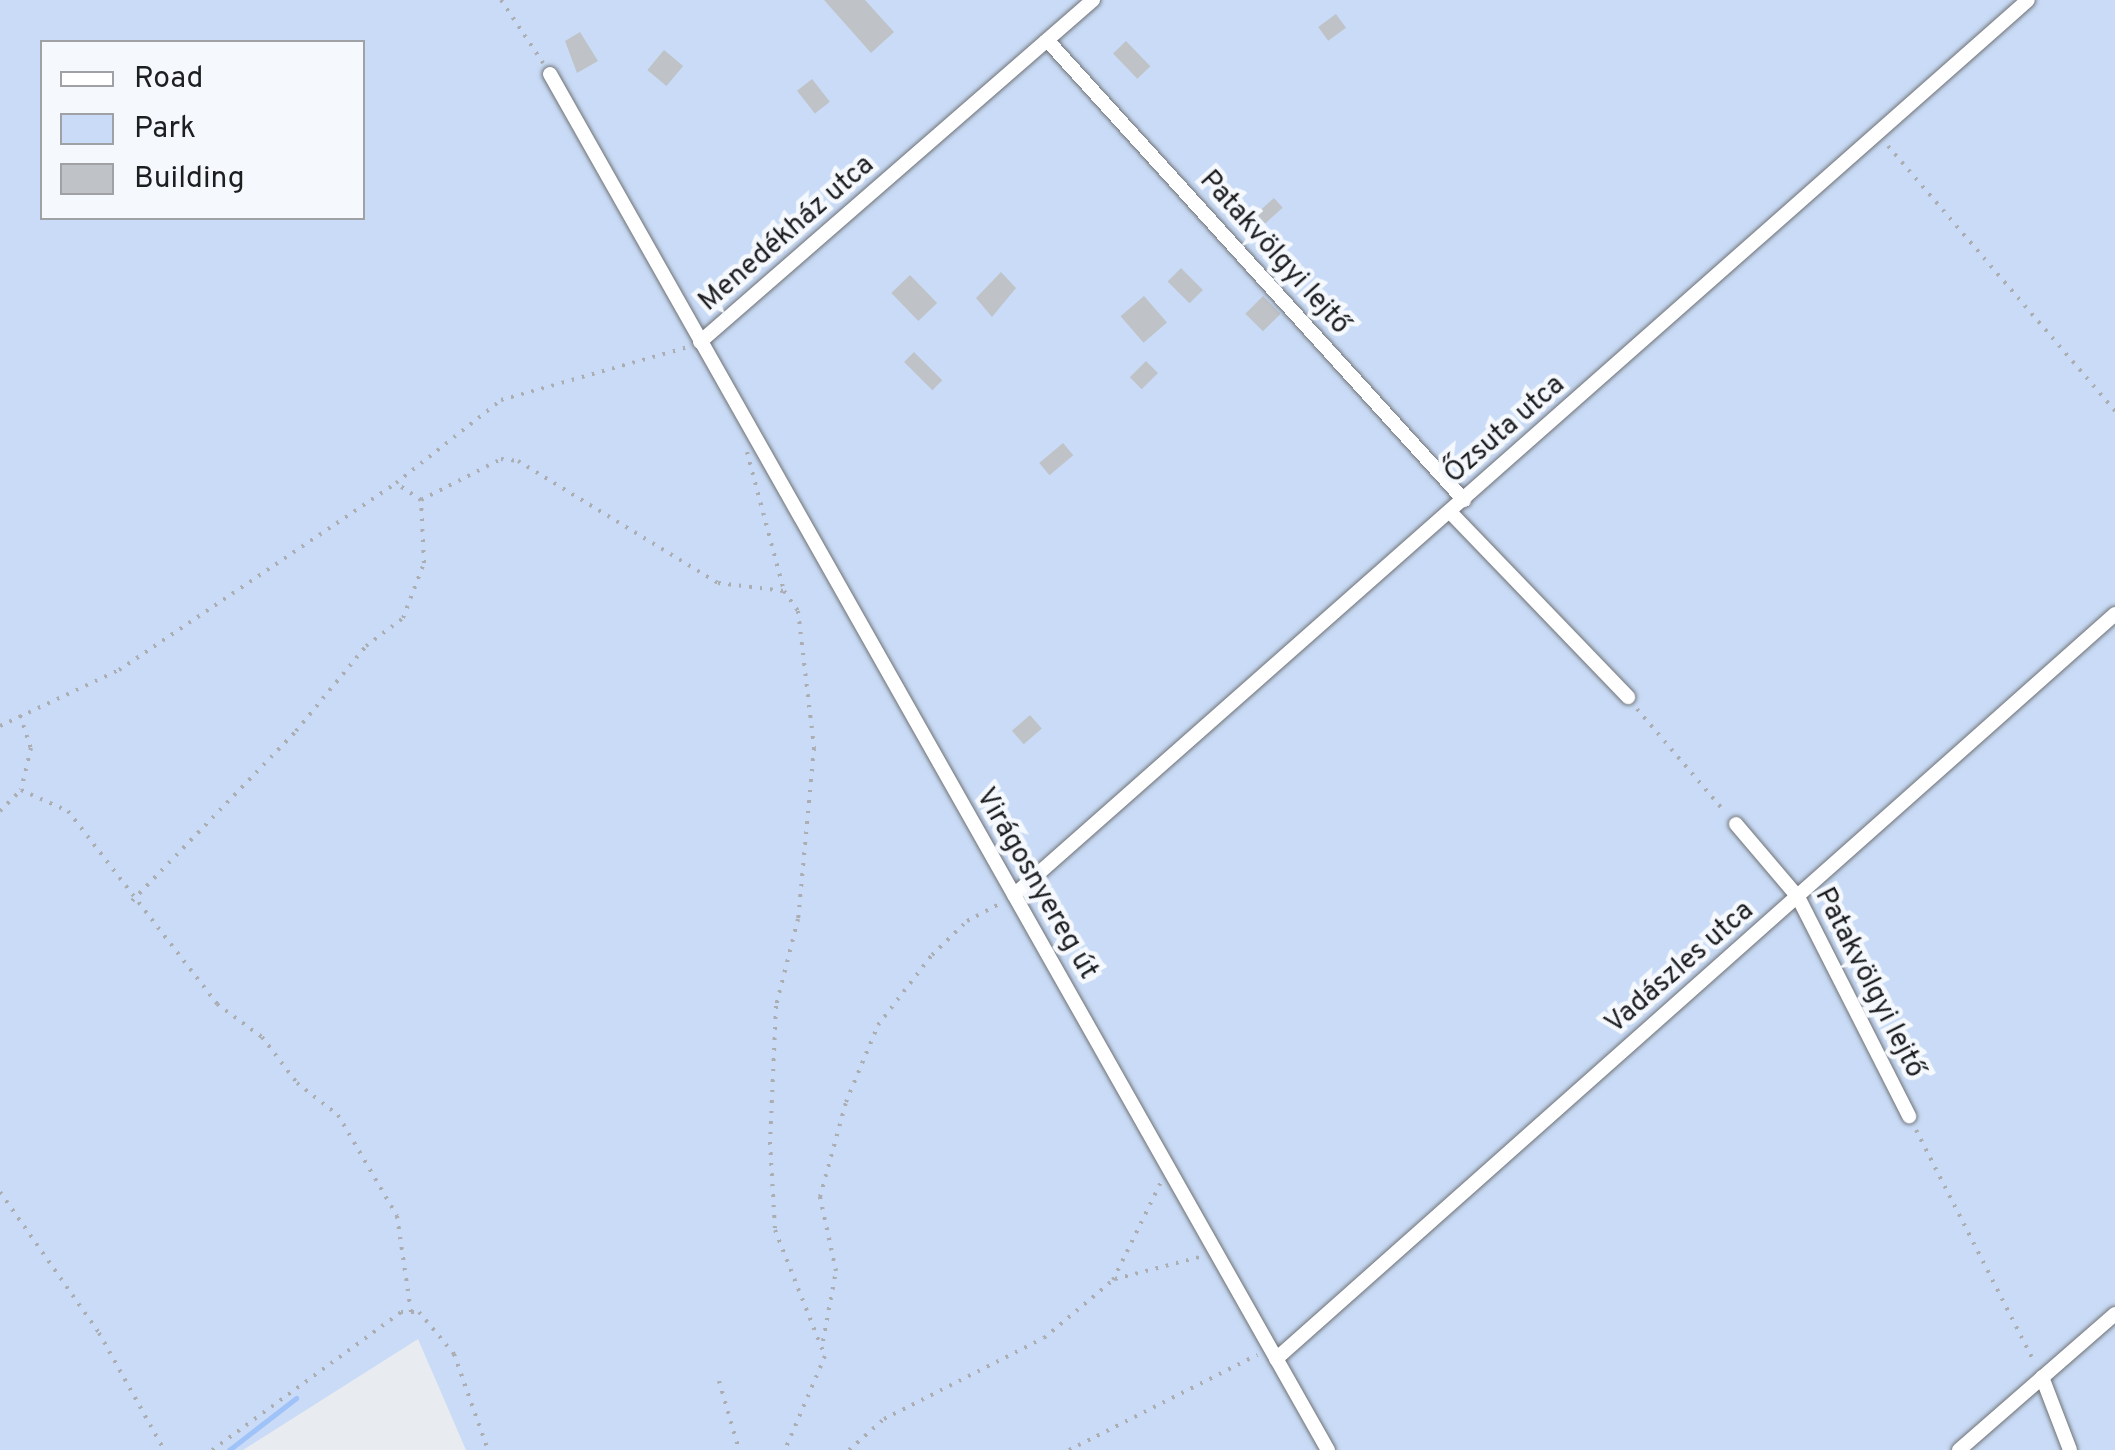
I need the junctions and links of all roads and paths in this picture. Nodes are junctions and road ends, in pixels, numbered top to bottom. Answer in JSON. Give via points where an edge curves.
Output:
{"nodes":[{"id":1,"x":501,"y":0,"type":"edge"},
{"id":2,"x":1093,"y":0,"type":"edge"},
{"id":3,"x":2028,"y":0,"type":"edge"},
{"id":4,"x":1047,"y":40,"type":"junction"},
{"id":5,"x":550,"y":74,"type":"joint"},
{"id":6,"x":1878,"y":135,"type":"junction"},
{"id":7,"x":700,"y":342,"type":"junction"},
{"id":8,"x":2115,"y":410,"type":"edge"},
{"id":9,"x":751,"y":432,"type":"junction"},
{"id":10,"x":396,"y":483,"type":"junction"},
{"id":11,"x":421,"y":500,"type":"junction"},
{"id":12,"x":1464,"y":500,"type":"junction"},
{"id":13,"x":1450,"y":512,"type":"junction"},
{"id":14,"x":784,"y":591,"type":"junction"},
{"id":15,"x":2115,"y":614,"type":"edge"},
{"id":16,"x":1628,"y":698,"type":"joint"},
{"id":17,"x":20,"y":715,"type":"junction"},
{"id":18,"x":0,"y":726,"type":"edge"},
{"id":19,"x":21,"y":790,"type":"junction"},
{"id":20,"x":0,"y":812,"type":"edge"},
{"id":21,"x":1736,"y":824,"type":"joint"},
{"id":22,"x":1014,"y":896,"type":"junction"},
{"id":23,"x":1798,"y":897,"type":"junction"},
{"id":24,"x":132,"y":901,"type":"junction"},
{"id":25,"x":1910,"y":1116,"type":"joint"},
{"id":26,"x":1168,"y":1166,"type":"junction"},
{"id":27,"x":0,"y":1192,"type":"edge"},
{"id":28,"x":1217,"y":1252,"type":"junction"},
{"id":29,"x":1113,"y":1280,"type":"junction"},
{"id":30,"x":412,"y":1312,"type":"junction"},
{"id":31,"x":2115,"y":1314,"type":"edge"},
{"id":32,"x":823,"y":1341,"type":"junction"},
{"id":33,"x":1273,"y":1354,"type":"junction"},
{"id":34,"x":2042,"y":1378,"type":"junction"},
{"id":35,"x":719,"y":1381,"type":"dead end"},
{"id":36,"x":164,"y":1450,"type":"edge"},
{"id":37,"x":212,"y":1450,"type":"edge"},
{"id":38,"x":488,"y":1450,"type":"edge"},
{"id":39,"x":739,"y":1450,"type":"edge"},
{"id":40,"x":785,"y":1450,"type":"edge"},
{"id":41,"x":849,"y":1450,"type":"edge"},
{"id":42,"x":1069,"y":1450,"type":"edge"},
{"id":43,"x":1328,"y":1450,"type":"edge"},
{"id":44,"x":1959,"y":1450,"type":"edge"},
{"id":45,"x":2070,"y":1450,"type":"edge"}],
"edges":[{"from":1,"to":5,"type":"path"},
{"from":2,"to":4,"type":"street","name":"Menedékház utca"},
{"from":3,"to":6,"type":"street","name":"Őzsuta utca"},
{"from":4,"to":7,"type":"street","name":"Menedékház utca"},
{"from":4,"to":12,"type":"street","name":"Patakvölgyi lejtő"},
{"from":5,"to":7,"type":"street","name":"Menedékház utca"},
{"from":6,"to":8,"type":"path"},
{"from":6,"to":12,"type":"street","name":"Őzsuta utca"},
{"from":7,"to":9,"type":"street","name":"Virágosnyereg út"},
{"from":7,"to":10,"type":"path","via":[[501,400]]},
{"from":9,"to":14,"type":"path","via":[[746,459]]},
{"from":9,"to":22,"type":"street","name":"Virágosnyereg út"},
{"from":10,"to":11,"type":"path"},
{"from":10,"to":17,"type":"path","via":[[119,670]]},
{"from":11,"to":14,"type":"path","via":[[500,458],[518,461],[718,582]]},
{"from":11,"to":24,"type":"path","via":[[424,564],[403,618],[366,646],[296,732]]},
{"from":12,"to":13,"type":"street","name":"Őzsuta utca"},
{"from":13,"to":16,"type":"street"},
{"from":13,"to":22,"type":"street","name":"Őzsuta utca"},
{"from":14,"to":32,"type":"path","via":[[798,611],[815,787],[804,824],[798,919],[776,1006],[770,1142],[776,1230]]},
{"from":15,"to":23,"type":"street","name":"Vadászles utca"},
{"from":16,"to":21,"type":"path"},
{"from":17,"to":18,"type":"path"},
{"from":17,"to":19,"type":"path","via":[[31,748]]},
{"from":19,"to":20,"type":"path"},
{"from":19,"to":24,"type":"path","via":[[68,810]]},
{"from":21,"to":23,"type":"street","name":"Patakvölgyi lejtő"},
{"from":22,"to":26,"type":"street","name":"Virágosnyereg út"},
{"from":22,"to":32,"type":"path","via":[[967,921],[878,1025],[846,1102],[820,1197],[836,1272]]},
{"from":23,"to":25,"type":"street","name":"Patakvölgyi lejtő"},
{"from":23,"to":33,"type":"street","name":"Vadászles utca"},
{"from":24,"to":30,"type":"path","via":[[216,1004],[262,1037],[297,1083],[338,1115],[397,1216]]},
{"from":25,"to":34,"type":"path","name":"Patakvölgyi lejtő"},
{"from":26,"to":28,"type":"street","name":"Virágosnyereg út"},
{"from":26,"to":29,"type":"path"},
{"from":27,"to":36,"type":"path","via":[[99,1332]]},
{"from":28,"to":29,"type":"path"},
{"from":28,"to":33,"type":"street","name":"Virágosnyereg út"},
{"from":29,"to":41,"type":"path","via":[[1044,1338],[884,1419]]},
{"from":30,"to":37,"type":"path","via":[[401,1312]]},
{"from":30,"to":38,"type":"path","via":[[435,1324],[454,1354]]},
{"from":31,"to":34,"type":"street"},
{"from":32,"to":40,"type":"path","via":[[821,1375]]},
{"from":33,"to":42,"type":"path"},
{"from":33,"to":43,"type":"street","name":"Virágosnyereg út"},
{"from":34,"to":44,"type":"street"},
{"from":34,"to":45,"type":"street"},
{"from":35,"to":39,"type":"path"}]}
